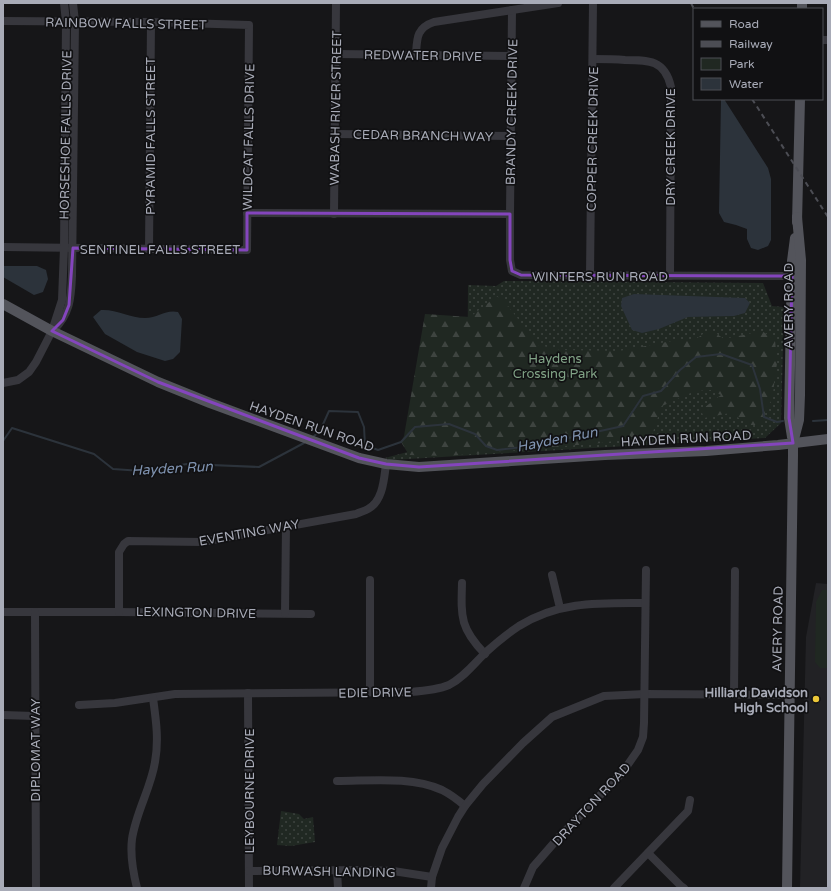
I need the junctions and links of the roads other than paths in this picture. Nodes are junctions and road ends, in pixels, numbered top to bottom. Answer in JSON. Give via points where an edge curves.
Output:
{"nodes":[{"id":1,"x":64,"y":3,"type":"edge"},
{"id":2,"x":72,"y":3,"type":"edge"},
{"id":3,"x":336,"y":3,"type":"edge"},
{"id":4,"x":558,"y":3,"type":"edge"},
{"id":5,"x":583,"y":3,"type":"edge"},
{"id":6,"x":593,"y":3,"type":"edge"},
{"id":7,"x":512,"y":10,"type":"junction"},
{"id":8,"x":3,"y":22,"type":"edge"},
{"id":9,"x":70,"y":22,"type":"junction"},
{"id":10,"x":151,"y":22,"type":"junction"},
{"id":11,"x":249,"y":25,"type":"joint"},
{"id":12,"x":336,"y":54,"type":"junction"},
{"id":13,"x":416,"y":55,"type":"junction"},
{"id":14,"x":511,"y":56,"type":"junction"},
{"id":15,"x":593,"y":59,"type":"junction"},
{"id":16,"x":800,"y":100,"type":"edge"},
{"id":17,"x":335,"y":134,"type":"junction"},
{"id":18,"x":510,"y":136,"type":"junction"},
{"id":19,"x":247,"y":212,"type":"junction"},
{"id":20,"x":334,"y":214,"type":"junction"},
{"id":21,"x":510,"y":214,"type":"junction"},
{"id":22,"x":798,"y":217,"type":"junction"},
{"id":23,"x":3,"y":247,"type":"edge"},
{"id":24,"x":64,"y":248,"type":"junction"},
{"id":25,"x":73,"y":248,"type":"junction"},
{"id":26,"x":149,"y":249,"type":"junction"},
{"id":27,"x":247,"y":250,"type":"joint"},
{"id":28,"x":590,"y":275,"type":"junction"},
{"id":29,"x":670,"y":276,"type":"junction"},
{"id":30,"x":792,"y":276,"type":"junction"},
{"id":31,"x":3,"y":304,"type":"edge"},
{"id":32,"x":52,"y":331,"type":"junction"},
{"id":33,"x":3,"y":383,"type":"edge"},
{"id":34,"x":828,"y":439,"type":"edge"},
{"id":35,"x":794,"y":443,"type":"junction"},
{"id":36,"x":386,"y":464,"type":"junction"},
{"id":37,"x":286,"y":525,"type":"junction"},
{"id":38,"x":646,"y":570,"type":"dead end"},
{"id":39,"x":735,"y":571,"type":"dead end"},
{"id":40,"x":552,"y":575,"type":"dead end"},
{"id":41,"x":370,"y":580,"type":"dead end"},
{"id":42,"x":462,"y":583,"type":"dead end"},
{"id":43,"x":645,"y":603,"type":"junction"},
{"id":44,"x":560,"y":608,"type":"junction"},
{"id":45,"x":3,"y":612,"type":"edge"},
{"id":46,"x":35,"y":612,"type":"junction"},
{"id":47,"x":119,"y":612,"type":"junction"},
{"id":48,"x":285,"y":613,"type":"junction"},
{"id":49,"x":311,"y":614,"type":"dead end"},
{"id":50,"x":485,"y":654,"type":"junction"},
{"id":51,"x":370,"y":692,"type":"junction"},
{"id":52,"x":248,"y":693,"type":"junction"},
{"id":53,"x":645,"y":694,"type":"junction"},
{"id":54,"x":734,"y":694,"type":"junction"},
{"id":55,"x":789,"y":695,"type":"junction"},
{"id":56,"x":152,"y":698,"type":"junction"},
{"id":57,"x":78,"y":705,"type":"dead end"},
{"id":58,"x":3,"y":715,"type":"edge"},
{"id":59,"x":34,"y":716,"type":"junction"},
{"id":60,"x":337,"y":781,"type":"dead end"},
{"id":61,"x":690,"y":800,"type":"dead end"},
{"id":62,"x":465,"y":806,"type":"junction"},
{"id":63,"x":648,"y":853,"type":"junction"},
{"id":64,"x":249,"y":870,"type":"junction"},
{"id":65,"x":338,"y":870,"type":"junction"},
{"id":66,"x":432,"y":877,"type":"junction"},
{"id":67,"x":36,"y":888,"type":"edge"},
{"id":68,"x":137,"y":888,"type":"edge"},
{"id":69,"x":249,"y":888,"type":"edge"},
{"id":70,"x":338,"y":888,"type":"edge"},
{"id":71,"x":431,"y":888,"type":"edge"},
{"id":72,"x":524,"y":888,"type":"edge"},
{"id":73,"x":614,"y":888,"type":"edge"},
{"id":74,"x":684,"y":888,"type":"edge"},
{"id":75,"x":787,"y":888,"type":"edge"}],
"edges":[{"from":1,"to":9,"type":"street"},
{"from":2,"to":9,"type":"street"},
{"from":3,"to":12,"type":"street","name":"WABASH RIVER STREET"},
{"from":4,"to":7,"type":"street"},
{"from":5,"to":6,"type":"street"},
{"from":6,"to":15,"type":"street","name":"COPPER CREEK DRIVE"},
{"from":7,"to":13,"type":"street","via":[[427,25],[417,36]]},
{"from":7,"to":14,"type":"street","name":"BRANDY CREEK DRIVE"},
{"from":8,"to":9,"type":"street","name":"RAINBOW FALLS STREET"},
{"from":9,"to":10,"type":"street","name":"RAINBOW FALLS STREET"},
{"from":9,"to":24,"type":"street","name":"HORSESHOE FALLS DRIVE"},
{"from":9,"to":25,"type":"street","name":"HORSESHOE FALLS DRIVE"},
{"from":10,"to":11,"type":"street","name":"RAINBOW FALLS STREET"},
{"from":10,"to":26,"type":"street","name":"PYRAMID FALLS STREET"},
{"from":11,"to":19,"type":"street","name":"WILDCAT FALLS DRIVE"},
{"from":12,"to":13,"type":"street","name":"REDWATER DRIVE"},
{"from":12,"to":17,"type":"street","name":"WABASH RIVER STREET"},
{"from":13,"to":14,"type":"street","name":"REDWATER DRIVE"},
{"from":14,"to":18,"type":"street","name":"BRANDY CREEK DRIVE"},
{"from":15,"to":28,"type":"street","name":"COPPER CREEK DRIVE"},
{"from":15,"to":29,"type":"street","name":"DRY CREEK DRIVE","via":[[646,60],[660,66],[669,78]]},
{"from":16,"to":22,"type":"main road","name":"AVERY ROAD"},
{"from":17,"to":18,"type":"street","name":"CEDAR BRANCH WAY"},
{"from":17,"to":20,"type":"street","name":"WABASH RIVER STREET"},
{"from":18,"to":21,"type":"street","name":"BRANDY CREEK DRIVE"},
{"from":19,"to":20,"type":"street"},
{"from":19,"to":27,"type":"street","name":"WILDCAT FALLS DRIVE"},
{"from":20,"to":21,"type":"street"},
{"from":21,"to":28,"type":"street","name":"WINTERS RUN ROAD","via":[[512,271],[522,275]]},
{"from":22,"to":30,"type":"main road","name":"AVERY ROAD"},
{"from":22,"to":35,"type":"main road","name":"AVERY ROAD","via":[[801,260],[800,395],[799,420]]},
{"from":23,"to":24,"type":"street","name":"SENTINEL FALLS STREET"},
{"from":24,"to":25,"type":"street","name":"SENTINEL FALLS STREET"},
{"from":24,"to":32,"type":"street","name":"HORSESHOE FALLS DRIVE","via":[[62,300]]},
{"from":25,"to":26,"type":"street","name":"SENTINEL FALLS STREET"},
{"from":25,"to":32,"type":"street","name":"HORSESHOE FALLS DRIVE","via":[[69,305],[63,320]]},
{"from":26,"to":27,"type":"street","name":"SENTINEL FALLS STREET"},
{"from":28,"to":29,"type":"street","name":"WINTERS RUN ROAD"},
{"from":29,"to":30,"type":"street","name":"WINTERS RUN ROAD"},
{"from":30,"to":35,"type":"main road","name":"AVERY ROAD","via":[[789,418]]},
{"from":31,"to":32,"type":"main road","name":"HAYDEN RUN ROAD"},
{"from":32,"to":33,"type":"street","via":[[29,372],[18,380]]},
{"from":32,"to":36,"type":"main road","name":"HAYDEN RUN ROAD","via":[[158,382],[210,403],[359,458]]},
{"from":34,"to":35,"type":"main road","name":"HAYDEN RUN ROAD"},
{"from":35,"to":36,"type":"main road","name":"HAYDEN RUN ROAD","via":[[706,451],[419,467]]},
{"from":35,"to":55,"type":"main road","name":"AVERY ROAD"},
{"from":36,"to":37,"type":"street","name":"EVENTING WAY","via":[[379,497],[368,510]]},
{"from":37,"to":47,"type":"street","name":"EVENTING WAY","via":[[202,542],[128,541],[120,552]]},
{"from":37,"to":48,"type":"street"},
{"from":38,"to":43,"type":"street","name":"DRAYTON ROAD"},
{"from":39,"to":54,"type":"street"},
{"from":40,"to":44,"type":"street"},
{"from":41,"to":51,"type":"street"},
{"from":42,"to":50,"type":"street","via":[[465,628]]},
{"from":43,"to":44,"type":"street","name":"EDIE DRIVE","via":[[602,603]]},
{"from":43,"to":53,"type":"street","name":"DRAYTON ROAD"},
{"from":44,"to":50,"type":"street","name":"EDIE DRIVE","via":[[519,626]]},
{"from":45,"to":46,"type":"street","name":"LEXINGTON DRIVE"},
{"from":46,"to":47,"type":"street","name":"LEXINGTON DRIVE"},
{"from":46,"to":59,"type":"street","name":"DIPLOMAT WAY"},
{"from":47,"to":48,"type":"street","name":"LEXINGTON DRIVE"},
{"from":48,"to":49,"type":"street","name":"LEXINGTON DRIVE"},
{"from":50,"to":51,"type":"street","name":"EDIE DRIVE","via":[[448,685],[423,691]]},
{"from":51,"to":52,"type":"street","name":"EDIE DRIVE"},
{"from":52,"to":56,"type":"street","name":"EDIE DRIVE","via":[[175,694]]},
{"from":52,"to":64,"type":"street","name":"LEYBOURNE DRIVE"},
{"from":53,"to":54,"type":"street"},
{"from":53,"to":62,"type":"street","via":[[604,696],[552,717],[483,784]]},
{"from":53,"to":72,"type":"street","name":"DRAYTON ROAD","via":[[642,737],[638,750],[622,773],[533,867]]},
{"from":54,"to":55,"type":"street"},
{"from":55,"to":75,"type":"main road","name":"AVERY ROAD"},
{"from":56,"to":57,"type":"street","name":"EDIE DRIVE"},
{"from":56,"to":68,"type":"street","via":[[158,738],[155,763],[132,839],[132,863]]},
{"from":58,"to":59,"type":"street"},
{"from":59,"to":67,"type":"street","name":"DIPLOMAT WAY"},
{"from":60,"to":62,"type":"street","via":[[410,781],[426,784],[443,790]]},
{"from":61,"to":63,"type":"street","via":[[688,811]]},
{"from":62,"to":66,"type":"street","via":[[442,848]]},
{"from":63,"to":73,"type":"street"},
{"from":63,"to":74,"type":"street"},
{"from":64,"to":65,"type":"street","name":"BURWASH LANDING"},
{"from":64,"to":69,"type":"street","name":"LEYBOURNE DRIVE"},
{"from":65,"to":66,"type":"street","name":"BURWASH LANDING","via":[[393,871]]},
{"from":65,"to":70,"type":"street"},
{"from":66,"to":71,"type":"street"}]}
